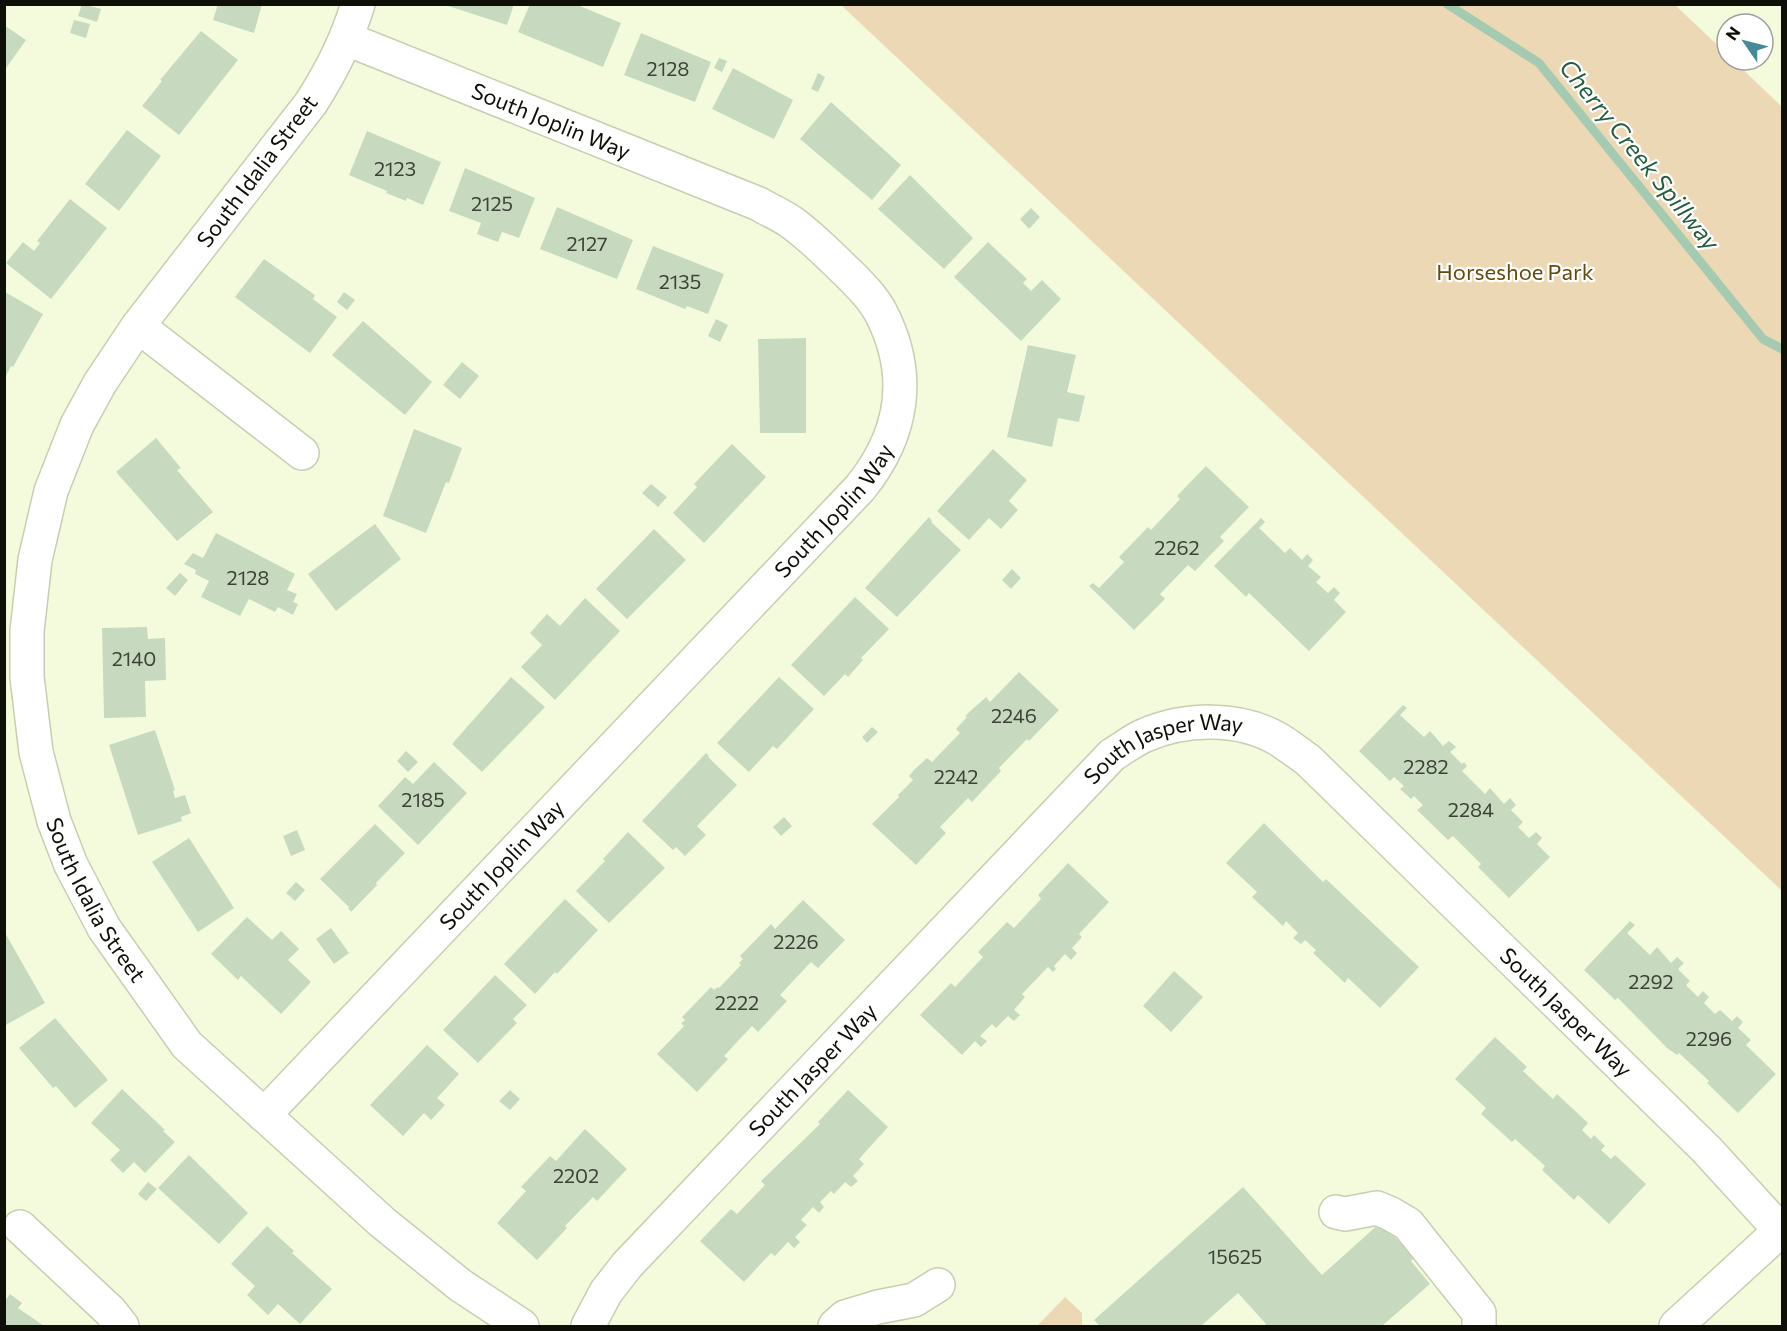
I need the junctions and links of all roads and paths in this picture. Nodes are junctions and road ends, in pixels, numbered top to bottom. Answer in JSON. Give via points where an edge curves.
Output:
{"nodes":[{"id":1,"x":358,"y":4,"type":"edge"},
{"id":2,"x":347,"y":39,"type":"junction"},
{"id":3,"x":138,"y":326,"type":"junction"},
{"id":4,"x":302,"y":453,"type":"dead end"},
{"id":5,"x":16,"y":678,"type":"edge"},
{"id":6,"x":264,"y":1115,"type":"junction"},
{"id":7,"x":1336,"y":1212,"type":"dead end"},
{"id":8,"x":20,"y":1227,"type":"dead end"},
{"id":9,"x":1782,"y":1230,"type":"edge"},
{"id":10,"x":938,"y":1285,"type":"dead end"},
{"id":11,"x":122,"y":1326,"type":"edge"},
{"id":12,"x":522,"y":1326,"type":"edge"},
{"id":13,"x":588,"y":1326,"type":"edge"},
{"id":14,"x":835,"y":1326,"type":"edge"},
{"id":15,"x":1479,"y":1326,"type":"edge"},
{"id":16,"x":1676,"y":1326,"type":"edge"}],
"edges":[{"from":1,"to":2,"type":"street","name":"South Idalia Street"},
{"from":2,"to":3,"type":"street","name":"South Idalia Street","via":[[310,103]]},
{"from":2,"to":6,"type":"street","name":"South Joplin Way","via":[[759,204],[790,222],[867,292],[880,311],[894,344],[901,380],[900,403],[891,438],[875,470],[860,488]]},
{"from":3,"to":4,"type":"street"},
{"from":3,"to":5,"type":"street","name":"South Idalia Street","via":[[77,425],[51,491],[35,560],[27,631]]},
{"from":5,"to":6,"type":"street","name":"South Idalia Street","via":[[54,821],[71,865],[104,928],[187,1045]]},
{"from":6,"to":12,"type":"street","name":"South Idalia Street","via":[[423,1257]]},
{"from":7,"to":15,"type":"street","via":[[1377,1208],[1408,1224],[1479,1313]]},
{"from":8,"to":11,"type":"street"},
{"from":9,"to":13,"type":"street","name":"South Jasper Way","via":[[1707,1150],[1308,760],[1276,738],[1244,726],[1205,722],[1170,726],[1112,755],[627,1265],[606,1292]]},
{"from":9,"to":16,"type":"street"},
{"from":10,"to":14,"type":"street","via":[[914,1300],[845,1317]]}]}
